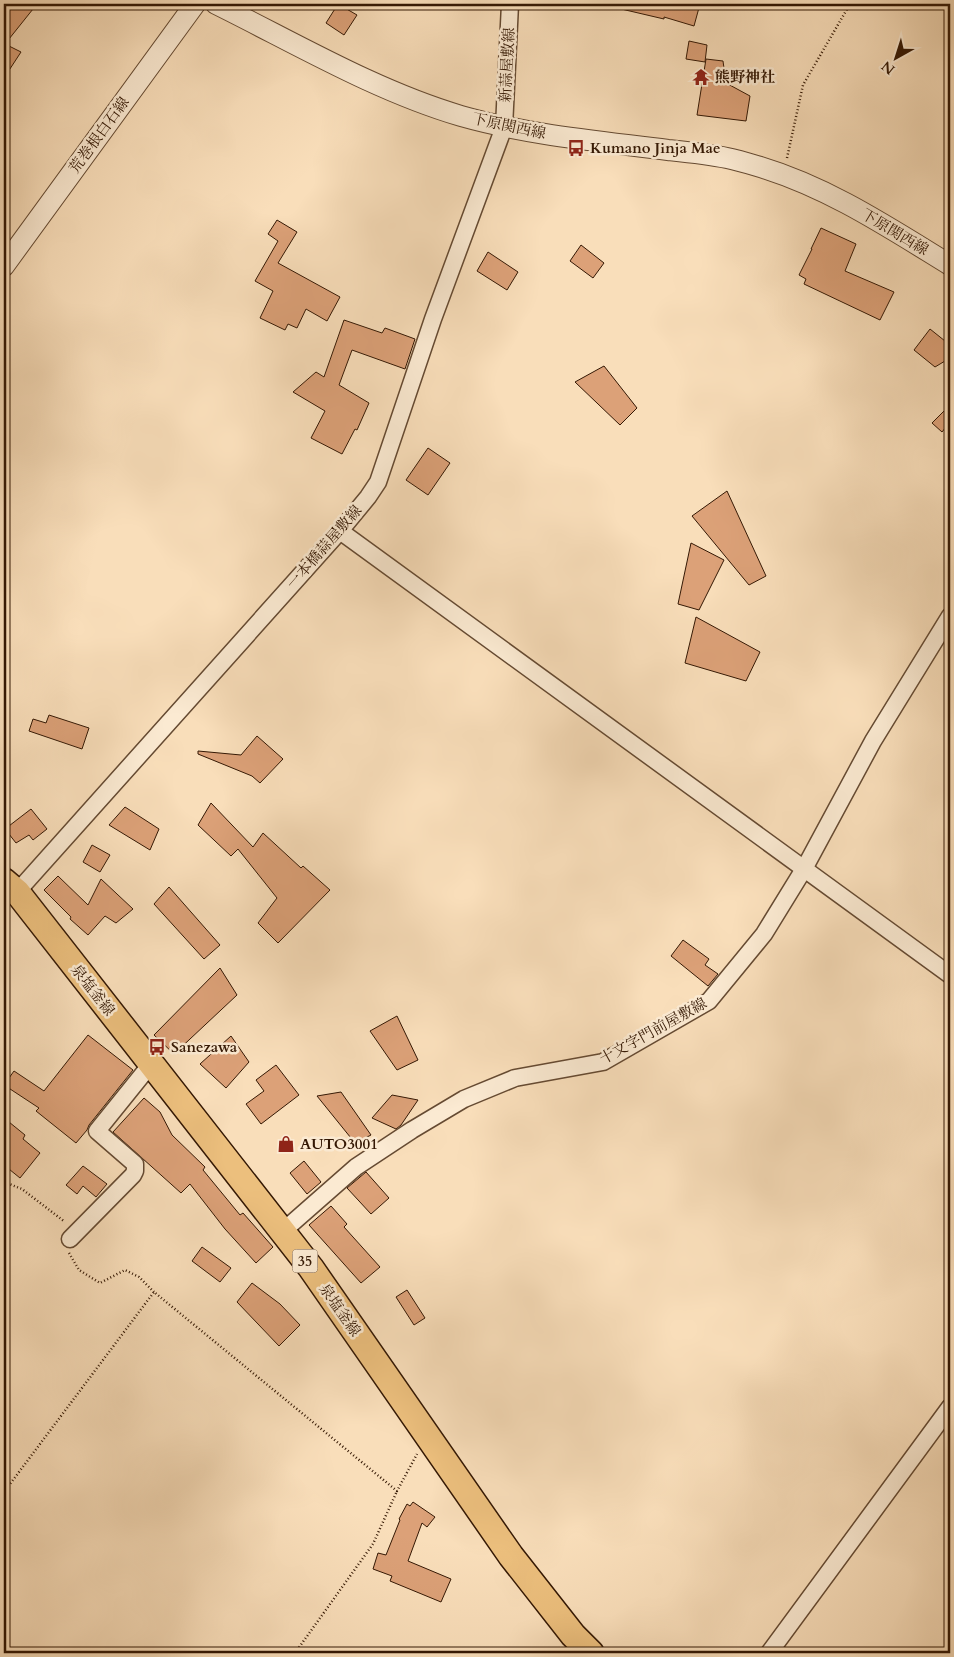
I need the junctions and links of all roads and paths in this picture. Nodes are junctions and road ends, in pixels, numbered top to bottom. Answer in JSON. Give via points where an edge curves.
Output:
{"nodes":[{"id":1,"x":195,"y":4,"type":"edge"},
{"id":2,"x":216,"y":4,"type":"edge"},
{"id":3,"x":510,"y":4,"type":"edge"},
{"id":4,"x":850,"y":4,"type":"edge"},
{"id":5,"x":504,"y":127,"type":"junction"},
{"id":6,"x":784,"y":174,"type":"junction"},
{"id":7,"x":950,"y":265,"type":"edge"},
{"id":8,"x":4,"y":266,"type":"edge"},
{"id":9,"x":340,"y":531,"type":"junction"},
{"id":10,"x":950,"y":616,"type":"edge"},
{"id":11,"x":804,"y":869,"type":"junction"},
{"id":12,"x":10,"y":886,"type":"edge"},
{"id":13,"x":950,"y":976,"type":"edge"},
{"id":14,"x":151,"y":1064,"type":"junction"},
{"id":15,"x":282,"y":1232,"type":"junction"},
{"id":16,"x":70,"y":1239,"type":"dead end"},
{"id":17,"x":950,"y":1407,"type":"edge"},
{"id":18,"x":427,"y":1437,"type":"junction"},
{"id":19,"x":397,"y":1491,"type":"junction"},
{"id":20,"x":4,"y":1492,"type":"edge"},
{"id":21,"x":295,"y":1653,"type":"edge"},
{"id":22,"x":592,"y":1653,"type":"edge"},
{"id":23,"x":769,"y":1653,"type":"edge"}],
"edges":[{"from":1,"to":8,"type":"street","name":"荒巻根白石線"},
{"from":2,"to":5,"type":"street","name":"下原関西線","via":[[419,102]]},
{"from":3,"to":5,"type":"street","name":"新蒜屋敷線"},
{"from":4,"to":6,"type":"path","via":[[803,85]]},
{"from":5,"to":6,"type":"street","name":"下原関西線","via":[[727,158]]},
{"from":5,"to":9,"type":"street","name":"一本橋蒜屋敷線","via":[[433,319],[378,482]]},
{"from":6,"to":7,"type":"street","name":"下原関西線","via":[[870,215]]},
{"from":9,"to":11,"type":"street"},
{"from":9,"to":12,"type":"street","name":"一本橋蒜屋敷線"},
{"from":10,"to":11,"type":"street","name":"十文字門前屋敷線","via":[[873,741]]},
{"from":11,"to":13,"type":"street"},
{"from":11,"to":15,"type":"street","name":"十文字門前屋敷線","via":[[764,934],[709,1001],[603,1062],[515,1078],[464,1100],[356,1167]]},
{"from":12,"to":14,"type":"main road","name":"泉塩釜線","number":"35"},
{"from":14,"to":15,"type":"main road","name":"泉塩釜線","number":"35"},
{"from":14,"to":16,"type":"street","via":[[97,1131],[134,1164],[135,1171]]},
{"from":15,"to":18,"type":"main road","name":"泉塩釜線","number":"35","via":[[311,1268]]},
{"from":17,"to":23,"type":"street"},
{"from":18,"to":19,"type":"path"},
{"from":18,"to":22,"type":"main road","name":"泉塩釜線","number":"35","via":[[556,1615]]},
{"from":19,"to":20,"type":"path","via":[[154,1292]]},
{"from":19,"to":21,"type":"path","via":[[373,1544]]}]}
